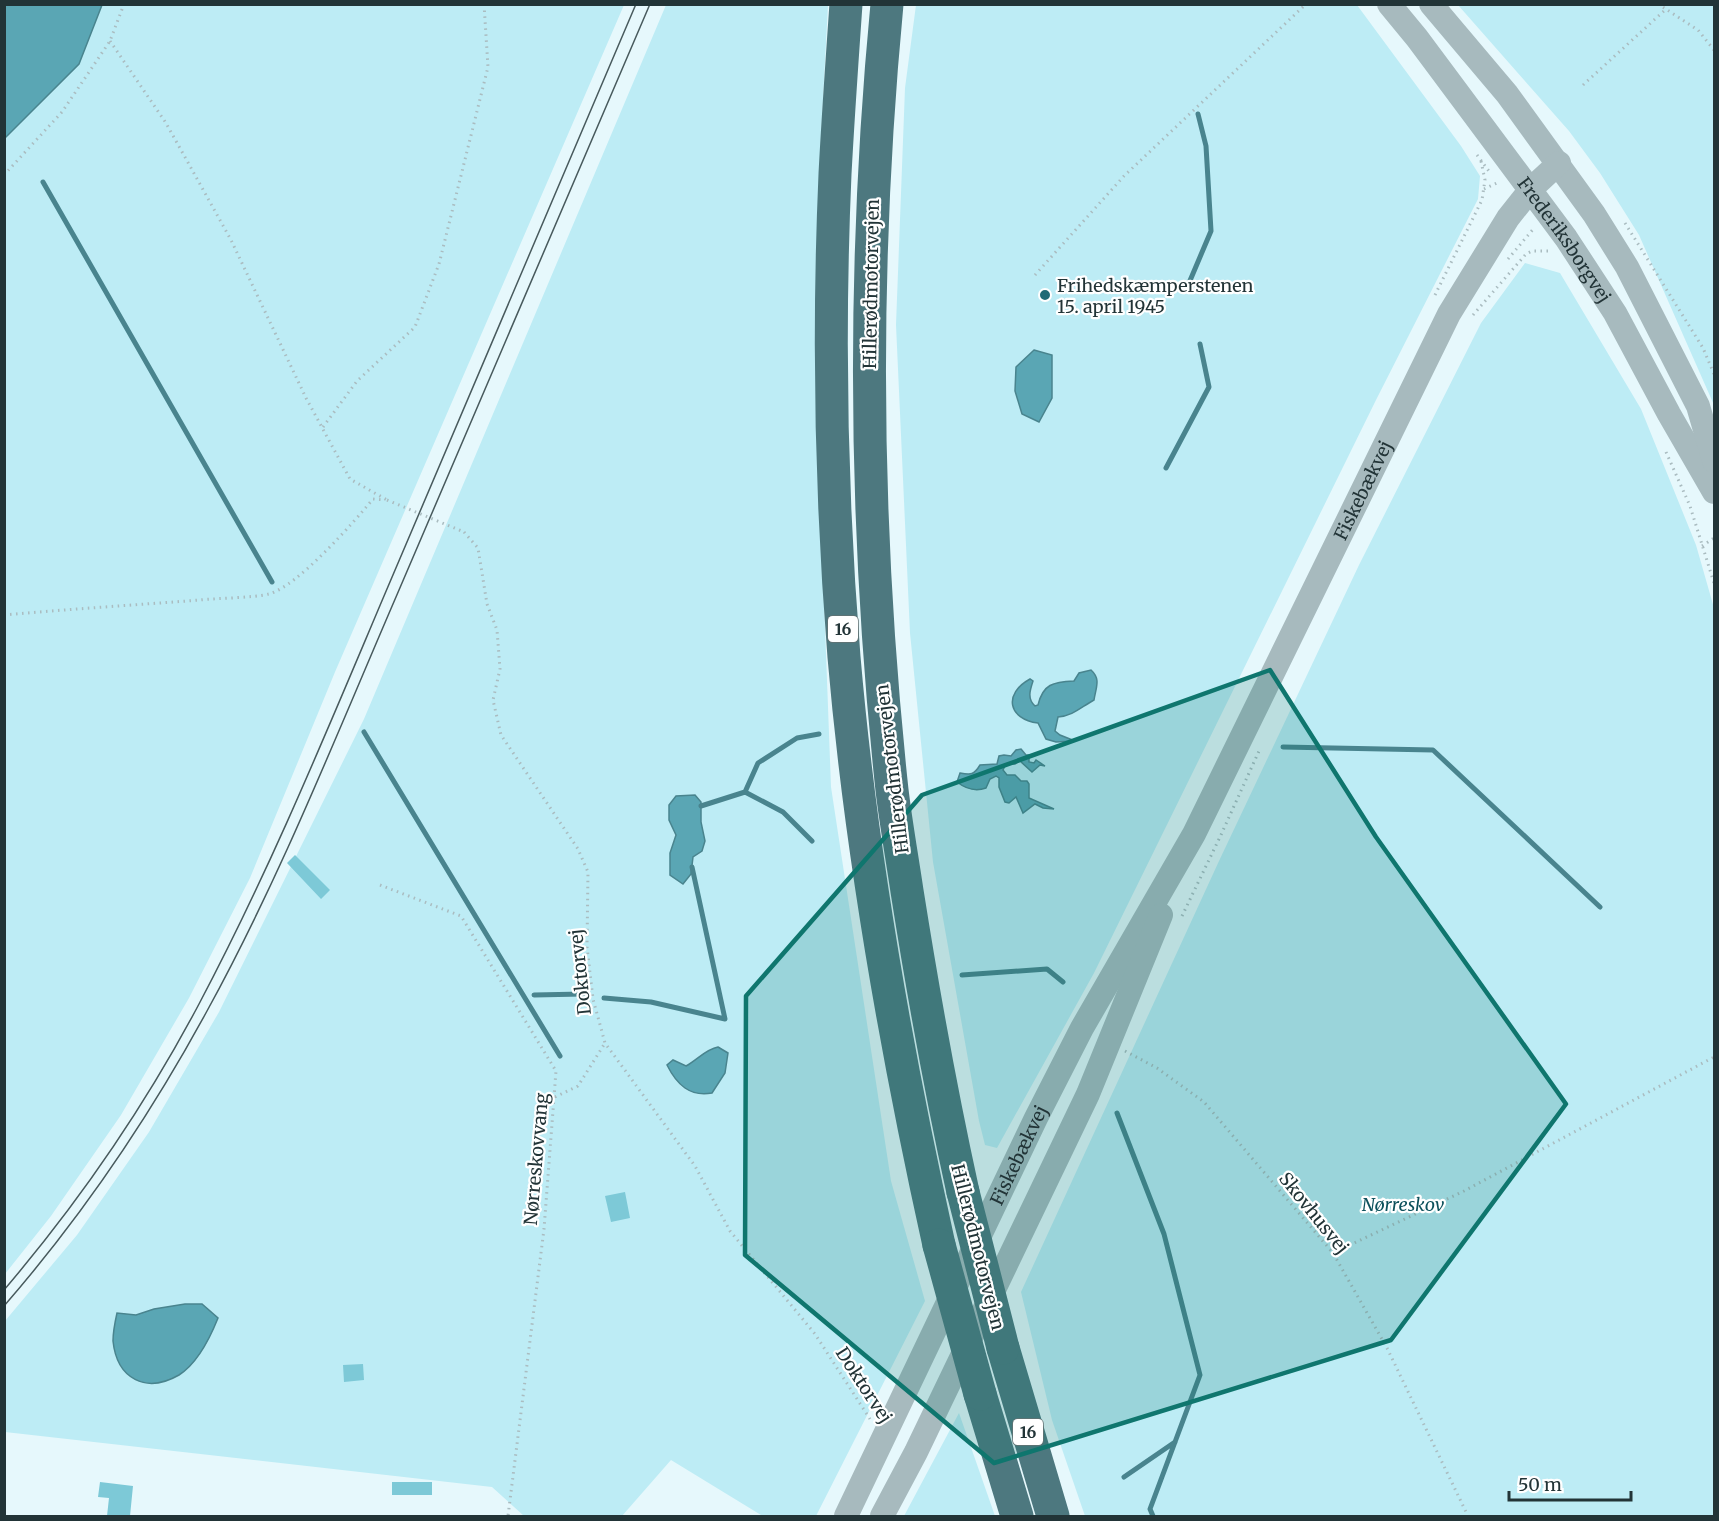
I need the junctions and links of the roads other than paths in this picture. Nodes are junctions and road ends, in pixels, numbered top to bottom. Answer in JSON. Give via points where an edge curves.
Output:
{"nodes":[{"id":1,"x":846,"y":4,"type":"edge"},
{"id":2,"x":886,"y":4,"type":"edge"},
{"id":3,"x":1389,"y":4,"type":"edge"},
{"id":4,"x":1431,"y":4,"type":"edge"},
{"id":5,"x":1559,"y":163,"type":"junction"},
{"id":6,"x":1531,"y":189,"type":"junction"},
{"id":7,"x":1714,"y":461,"type":"edge"},
{"id":8,"x":1714,"y":492,"type":"edge"},
{"id":9,"x":1194,"y":834,"type":"junction"},
{"id":10,"x":846,"y":1516,"type":"edge"},
{"id":11,"x":882,"y":1516,"type":"edge"},
{"id":12,"x":1017,"y":1516,"type":"edge"},
{"id":13,"x":1053,"y":1516,"type":"edge"}],
"edges":[{"from":1,"to":12,"type":"highway","name":"Hillerødmotorvejen","number":"16","bridge":true,"via":[[835,176],[831,359],[844,656],[859,799],[890,1008],[912,1124],[939,1245]]},
{"from":2,"to":13,"type":"highway","name":"Hillerødmotorvejen","number":"16","bridge":true,"via":[[874,186],[869,362],[880,656],[893,793],[925,1005],[963,1192],[1003,1348]]},
{"from":3,"to":6,"type":"street","name":"Frederiksborgvej"},
{"from":4,"to":5,"type":"street","name":"Frederiksborgvej"},
{"from":5,"to":6,"type":"street","name":"Fiskebækvej"},
{"from":5,"to":7,"type":"street","name":"Frederiksborgvej","via":[[1621,257],[1659,327],[1698,405]]},
{"from":6,"to":8,"type":"street","name":"Frederiksborgvej","via":[[1615,313]]},
{"from":6,"to":9,"type":"street","name":"Fiskebækvej","via":[[1508,218],[1449,314]]},
{"from":9,"to":10,"type":"street","name":"Fiskebækvej","via":[[1082,1028],[1036,1118]]},
{"from":9,"to":11,"type":"street","name":"Fiskebækvej","via":[[1088,1094]]}]}
